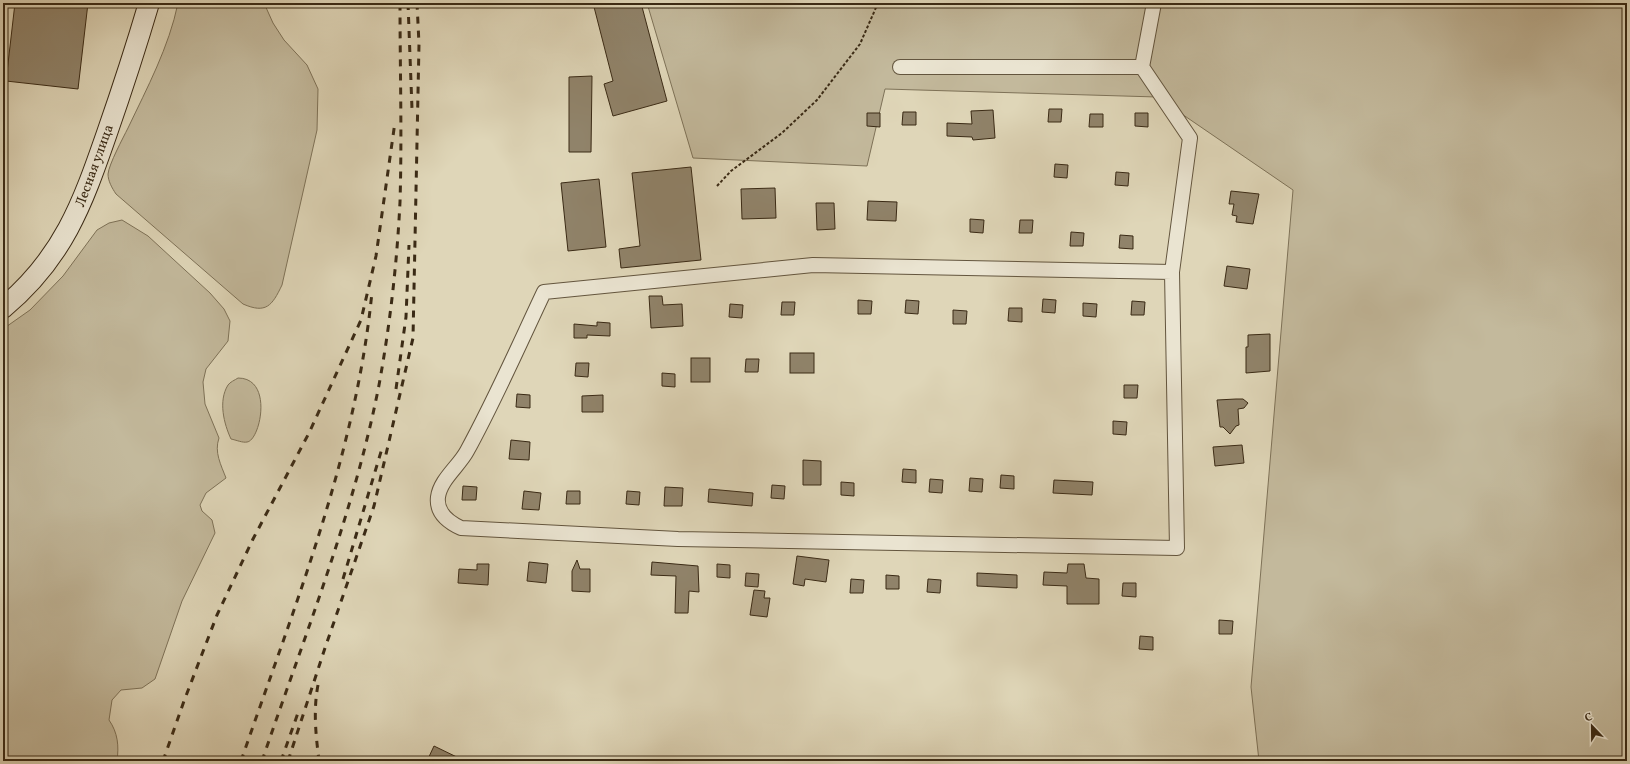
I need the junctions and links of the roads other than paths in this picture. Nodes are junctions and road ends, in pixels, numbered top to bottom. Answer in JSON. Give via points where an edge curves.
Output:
{"nodes":[{"id":1,"x":149,"y":3,"type":"edge"},
{"id":2,"x":1154,"y":3,"type":"edge"},
{"id":3,"x":900,"y":67,"type":"dead end"},
{"id":4,"x":1142,"y":68,"type":"junction"},
{"id":5,"x":1172,"y":272,"type":"junction"},
{"id":6,"x":3,"y":308,"type":"edge"}],
"edges":[{"from":1,"to":6,"type":"street","name":"Лесная улица","via":[[114,115],[76,216],[58,248],[40,272]]},
{"from":2,"to":4,"type":"street"},
{"from":3,"to":4,"type":"street"},
{"from":4,"to":5,"type":"street","via":[[1190,138]]},
{"from":5,"to":5,"type":"street","via":[[1177,548],[678,539],[461,528],[448,522],[440,512],[440,490],[467,452],[544,292],[813,264]]}]}
